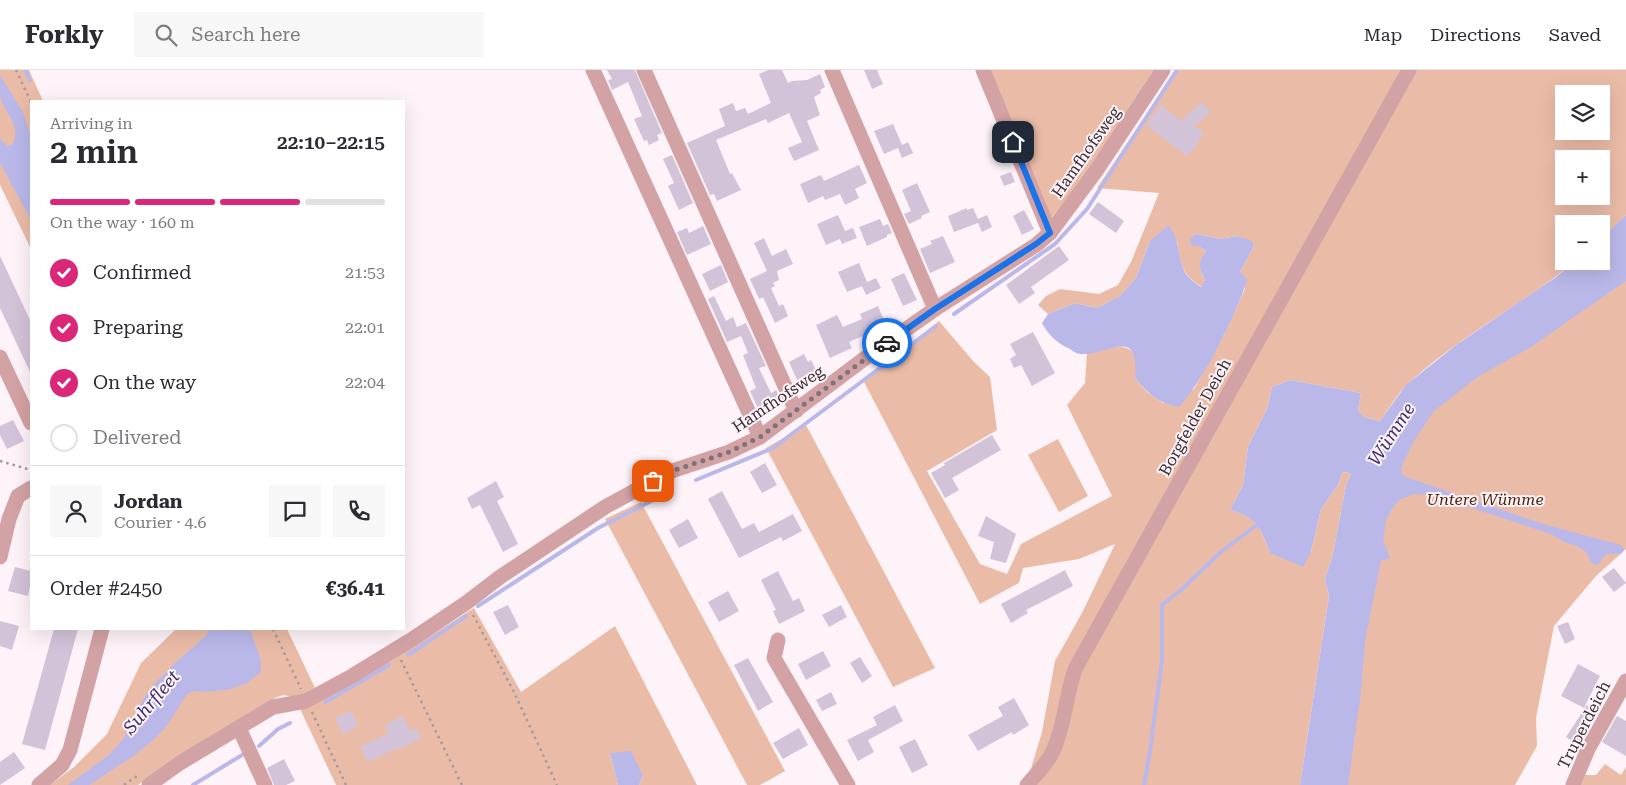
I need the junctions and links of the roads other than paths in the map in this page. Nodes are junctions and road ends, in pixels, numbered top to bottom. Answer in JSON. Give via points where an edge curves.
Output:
{"nodes":[{"id":1,"x":593,"y":70,"type":"edge"},
{"id":2,"x":644,"y":70,"type":"edge"},
{"id":3,"x":832,"y":70,"type":"edge"},
{"id":4,"x":983,"y":70,"type":"edge"},
{"id":5,"x":1163,"y":70,"type":"edge"},
{"id":6,"x":1409,"y":70,"type":"edge"},
{"id":7,"x":1050,"y":233,"type":"junction"},
{"id":8,"x":935,"y":309,"type":"junction"},
{"id":9,"x":0,"y":357,"type":"edge"},
{"id":10,"x":796,"y":411,"type":"junction"},
{"id":11,"x":30,"y":420,"type":"edge"},
{"id":12,"x":760,"y":437,"type":"junction"},
{"id":13,"x":30,"y":489,"type":"edge"},
{"id":14,"x":0,"y":557,"type":"edge"},
{"id":15,"x":102,"y":630,"type":"edge"},
{"id":16,"x":778,"y":640,"type":"dead end"},
{"id":17,"x":1626,"y":681,"type":"edge"},
{"id":18,"x":239,"y":728,"type":"junction"},
{"id":19,"x":39,"y":785,"type":"edge"},
{"id":20,"x":148,"y":785,"type":"edge"},
{"id":21,"x":266,"y":785,"type":"edge"},
{"id":22,"x":848,"y":785,"type":"edge"},
{"id":23,"x":1027,"y":785,"type":"edge"},
{"id":24,"x":1573,"y":785,"type":"edge"}],
"edges":[{"from":1,"to":12,"type":"street"},
{"from":2,"to":10,"type":"street"},
{"from":3,"to":8,"type":"street"},
{"from":4,"to":7,"type":"street"},
{"from":5,"to":7,"type":"street","name":"Hamfhofsweg"},
{"from":6,"to":23,"type":"street","name":"Borgfelder Deich","via":[[1075,669],[1053,752]]},
{"from":7,"to":8,"type":"street","name":"Hamfhofsweg"},
{"from":8,"to":10,"type":"street","name":"Hamfhofsweg"},
{"from":9,"to":11,"type":"street"},
{"from":10,"to":12,"type":"street","name":"Hamfhofsweg"},
{"from":12,"to":18,"type":"street","name":"Hamfhofsweg","via":[[729,452],[669,472],[605,507],[395,650],[306,701],[273,707]]},
{"from":13,"to":14,"type":"street","via":[[18,496]]},
{"from":15,"to":19,"type":"street","via":[[70,750],[62,765]]},
{"from":16,"to":22,"type":"street","via":[[774,658]]},
{"from":17,"to":24,"type":"street","name":"Truperdeich","via":[[1588,749]]},
{"from":18,"to":20,"type":"street","name":"Hamfhofsweg"},
{"from":18,"to":21,"type":"street"}]}
